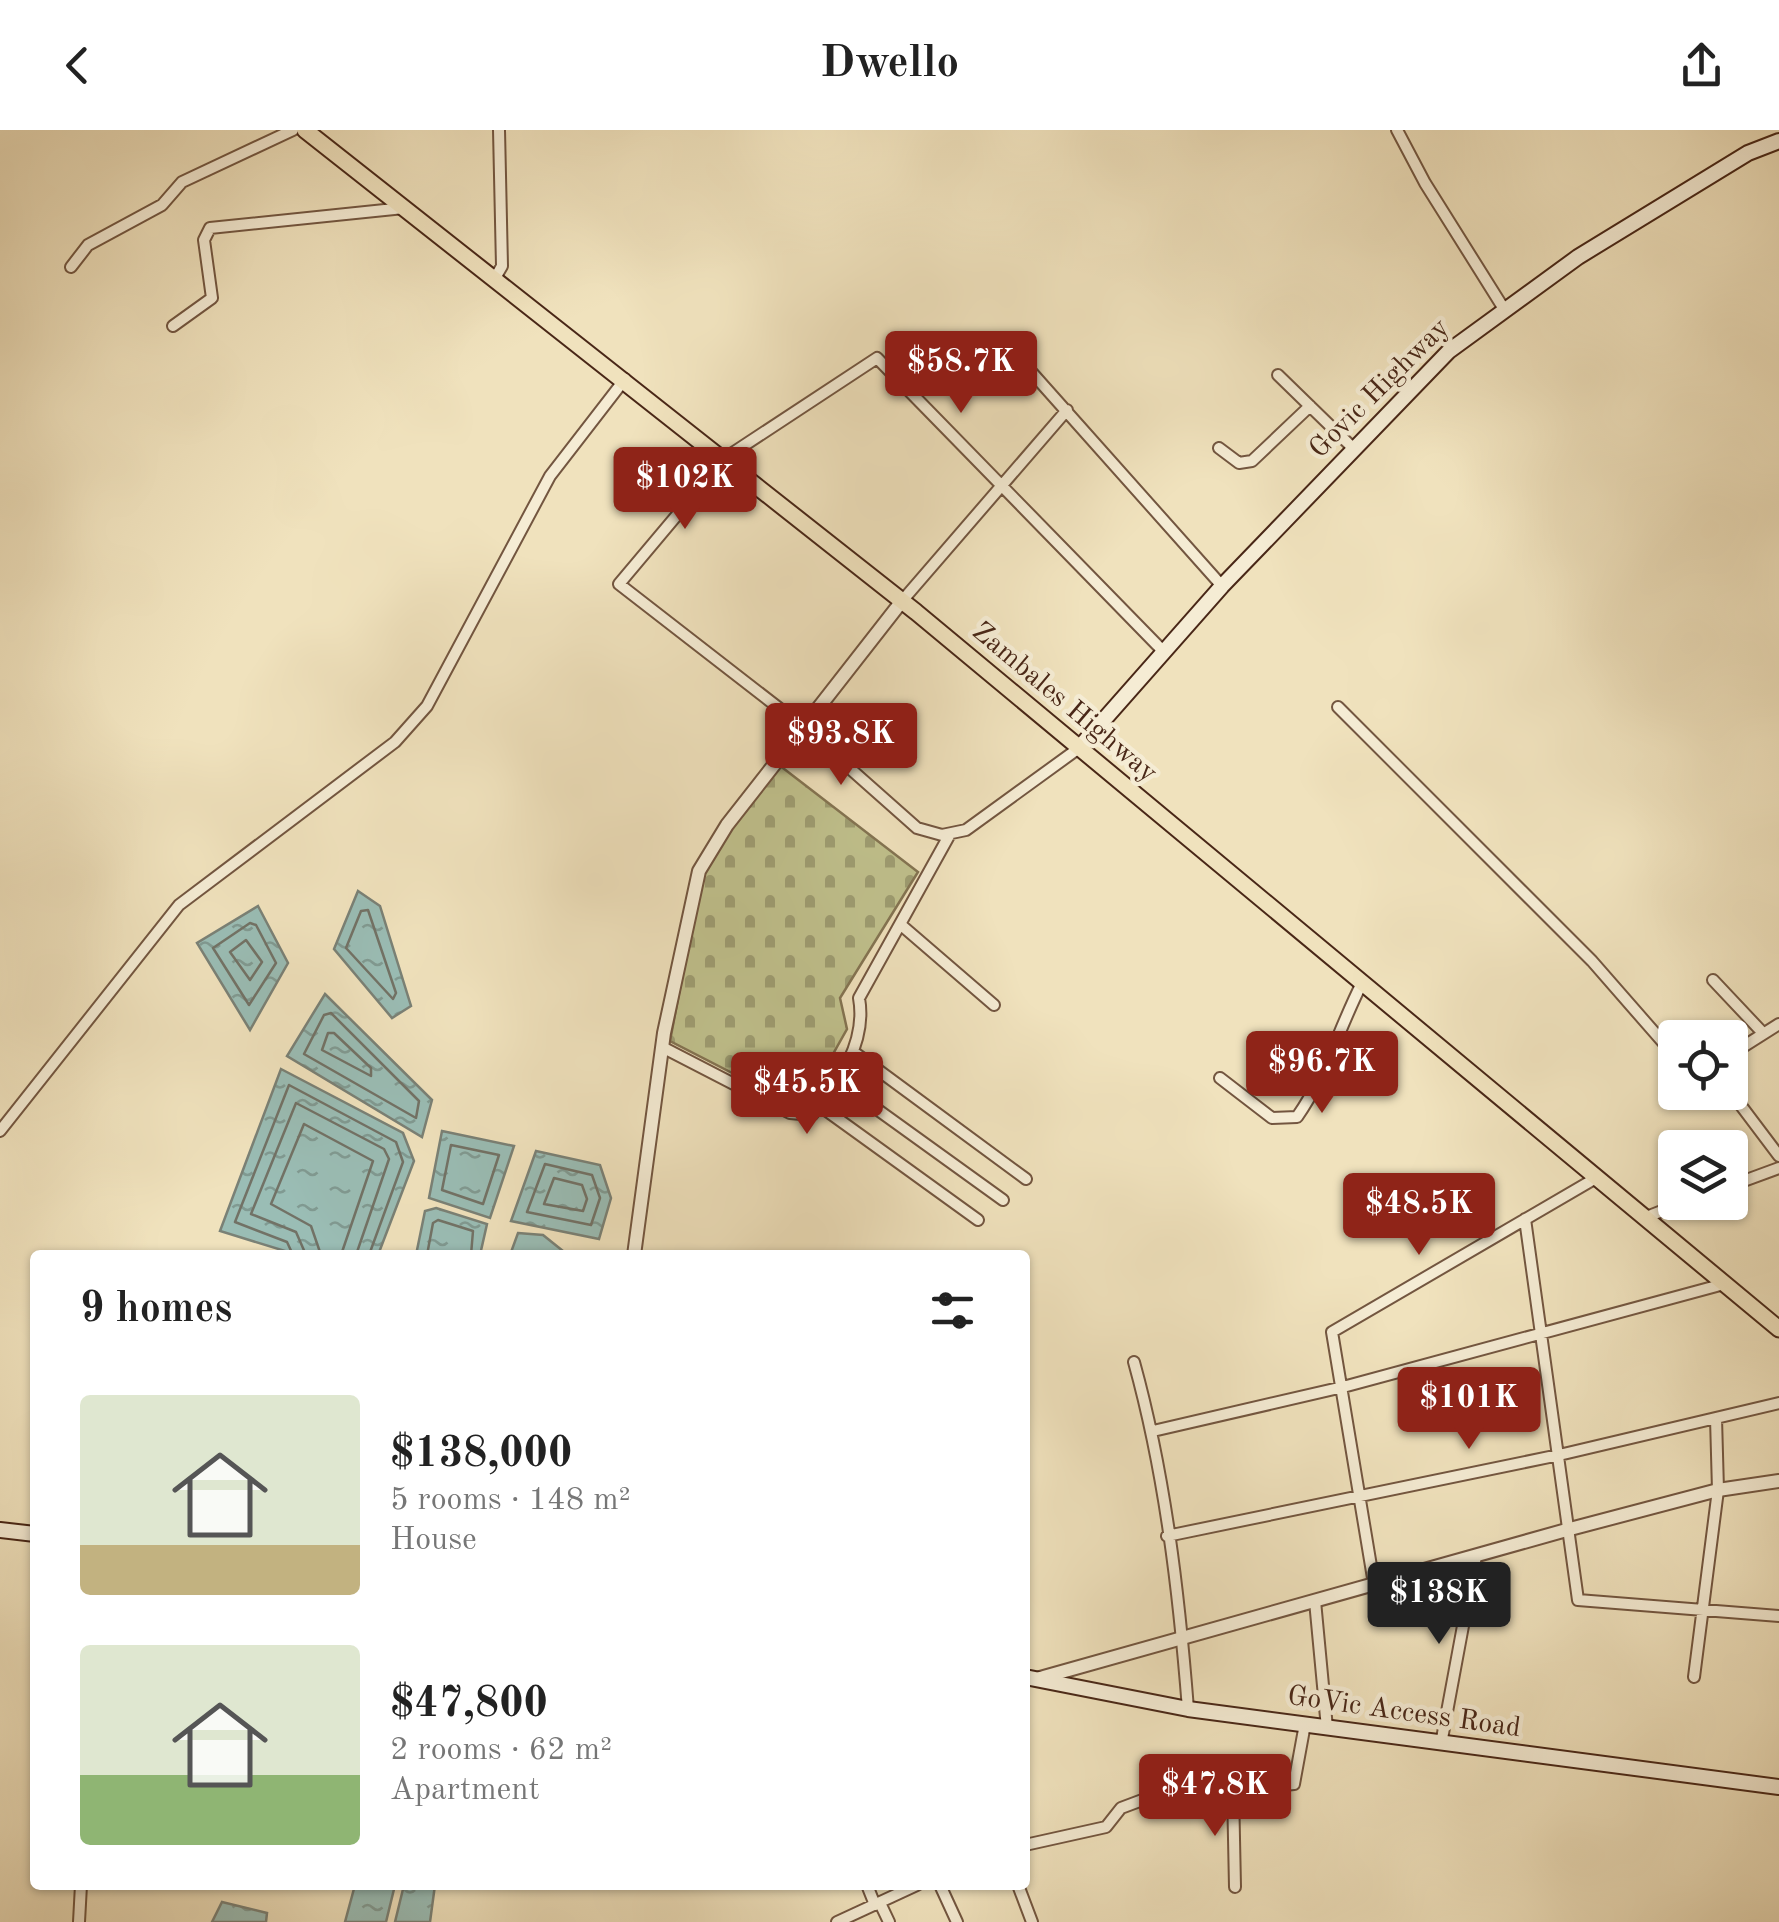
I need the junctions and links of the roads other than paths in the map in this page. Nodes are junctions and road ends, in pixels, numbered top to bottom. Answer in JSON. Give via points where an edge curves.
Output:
{"nodes":[{"id":1,"x":293,"y":130,"type":"edge"},
{"id":2,"x":305,"y":130,"type":"edge"},
{"id":3,"x":499,"y":130,"type":"edge"},
{"id":4,"x":1398,"y":130,"type":"edge"},
{"id":5,"x":1779,"y":141,"type":"edge"},
{"id":6,"x":404,"y":208,"type":"junction"},
{"id":7,"x":71,"y":267,"type":"dead end"},
{"id":8,"x":496,"y":278,"type":"junction"},
{"id":9,"x":1504,"y":309,"type":"junction"},
{"id":10,"x":173,"y":326,"type":"dead end"},
{"id":11,"x":1026,"y":366,"type":"dead end"},
{"id":12,"x":1278,"y":375,"type":"dead end"},
{"id":13,"x":625,"y":379,"type":"junction"},
{"id":14,"x":1310,"y":406,"type":"junction"},
{"id":15,"x":1067,"y":410,"type":"junction"},
{"id":16,"x":1218,"y":448,"type":"dead end"},
{"id":17,"x":1354,"y":448,"type":"junction"},
{"id":18,"x":725,"y":458,"type":"junction"},
{"id":19,"x":1002,"y":486,"type":"junction"},
{"id":20,"x":1222,"y":586,"type":"junction"},
{"id":21,"x":902,"y":601,"type":"junction"},
{"id":22,"x":1164,"y":651,"type":"junction"},
{"id":23,"x":1338,"y":706,"type":"dead end"},
{"id":24,"x":802,"y":726,"type":"junction"},
{"id":25,"x":1079,"y":748,"type":"junction"},
{"id":26,"x":950,"y":834,"type":"junction"},
{"id":27,"x":900,"y":924,"type":"junction"},
{"id":28,"x":1712,"y":980,"type":"dead end"},
{"id":29,"x":1362,"y":983,"type":"junction"},
{"id":30,"x":994,"y":1004,"type":"dead end"},
{"id":31,"x":1779,"y":1024,"type":"edge"},
{"id":32,"x":1762,"y":1032,"type":"junction"},
{"id":33,"x":1658,"y":1037,"type":"edge"},
{"id":34,"x":1748,"y":1042,"type":"edge"},
{"id":35,"x":662,"y":1047,"type":"junction"},
{"id":36,"x":855,"y":1053,"type":"junction"},
{"id":37,"x":1220,"y":1078,"type":"dead end"},
{"id":38,"x":834,"y":1080,"type":"junction"},
{"id":39,"x":820,"y":1106,"type":"junction"},
{"id":40,"x":1745,"y":1110,"type":"edge"},
{"id":41,"x":0,"y":1131,"type":"edge"},
{"id":42,"x":1779,"y":1156,"type":"edge"},
{"id":43,"x":1779,"y":1168,"type":"edge"},
{"id":44,"x":1596,"y":1178,"type":"junction"},
{"id":45,"x":1026,"y":1179,"type":"dead end"},
{"id":46,"x":1748,"y":1179,"type":"edge"},
{"id":47,"x":1003,"y":1200,"type":"dead end"},
{"id":48,"x":1658,"y":1213,"type":"edge"},
{"id":49,"x":1644,"y":1218,"type":"junction"},
{"id":50,"x":1525,"y":1219,"type":"junction"},
{"id":51,"x":978,"y":1220,"type":"dead end"},
{"id":52,"x":635,"y":1250,"type":"edge"},
{"id":53,"x":1724,"y":1284,"type":"junction"},
{"id":54,"x":1777,"y":1323,"type":"edge"},
{"id":55,"x":1544,"y":1332,"type":"junction"},
{"id":56,"x":1134,"y":1362,"type":"dead end"},
{"id":57,"x":1343,"y":1386,"type":"junction"},
{"id":58,"x":1779,"y":1404,"type":"edge"},
{"id":59,"x":1716,"y":1418,"type":"junction"},
{"id":60,"x":1153,"y":1431,"type":"junction"},
{"id":61,"x":1559,"y":1455,"type":"junction"},
{"id":62,"x":1779,"y":1481,"type":"edge"},
{"id":63,"x":1718,"y":1490,"type":"junction"},
{"id":64,"x":1358,"y":1494,"type":"junction"},
{"id":65,"x":1570,"y":1529,"type":"junction"},
{"id":66,"x":0,"y":1530,"type":"edge"},
{"id":67,"x":30,"y":1533,"type":"edge"},
{"id":68,"x":1167,"y":1536,"type":"junction"},
{"id":69,"x":1476,"y":1556,"type":"junction"},
{"id":70,"x":1374,"y":1584,"type":"junction"},
{"id":71,"x":1316,"y":1600,"type":"junction"},
{"id":72,"x":1704,"y":1609,"type":"junction"},
{"id":73,"x":1779,"y":1616,"type":"edge"},
{"id":74,"x":1183,"y":1638,"type":"junction"},
{"id":75,"x":1032,"y":1677,"type":"edge"},
{"id":76,"x":1694,"y":1677,"type":"dead end"},
{"id":77,"x":1188,"y":1709,"type":"junction"},
{"id":78,"x":1305,"y":1724,"type":"junction"},
{"id":79,"x":1327,"y":1728,"type":"junction"},
{"id":80,"x":1441,"y":1744,"type":"junction"},
{"id":81,"x":1779,"y":1787,"type":"edge"},
{"id":82,"x":1233,"y":1790,"type":"junction"},
{"id":83,"x":1030,"y":1844,"type":"edge"},
{"id":84,"x":1235,"y":1886,"type":"dead end"},
{"id":85,"x":81,"y":1890,"type":"edge"},
{"id":86,"x":870,"y":1890,"type":"edge"},
{"id":87,"x":906,"y":1890,"type":"edge"},
{"id":88,"x":942,"y":1890,"type":"edge"},
{"id":89,"x":1020,"y":1890,"type":"edge"},
{"id":90,"x":877,"y":1904,"type":"junction"},
{"id":91,"x":79,"y":1922,"type":"edge"},
{"id":92,"x":837,"y":1922,"type":"edge"},
{"id":93,"x":889,"y":1922,"type":"edge"},
{"id":94,"x":957,"y":1922,"type":"edge"},
{"id":95,"x":1032,"y":1922,"type":"edge"}],
"edges":[{"from":1,"to":7,"type":"street","via":[[182,182],[162,204],[88,245]]},
{"from":2,"to":6,"type":"main road","name":"Zambales Highway"},
{"from":3,"to":8,"type":"street","via":[[502,266]]},
{"from":4,"to":9,"type":"street"},
{"from":5,"to":9,"type":"main road","name":"Govic Highway","via":[[1688,188]]},
{"from":6,"to":8,"type":"main road","name":"Zambales Highway"},
{"from":6,"to":10,"type":"street","via":[[210,228],[204,240],[212,298]]},
{"from":8,"to":13,"type":"main road","name":"Zambales Highway"},
{"from":9,"to":17,"type":"main road","name":"Govic Highway","via":[[1448,351]]},
{"from":11,"to":15,"type":"street"},
{"from":12,"to":14,"type":"street"},
{"from":13,"to":18,"type":"main road","name":"Zambales Highway"},
{"from":13,"to":41,"type":"street","via":[[550,476],[427,706],[396,742],[180,905]]},
{"from":14,"to":16,"type":"street","via":[[1252,461],[1239,463]]},
{"from":14,"to":17,"type":"street"},
{"from":15,"to":19,"type":"street"},
{"from":15,"to":20,"type":"street"},
{"from":17,"to":20,"type":"main road","name":"Govic Highway"},
{"from":18,"to":19,"type":"street","via":[[877,358]]},
{"from":18,"to":21,"type":"main road","name":"Zambales Highway"},
{"from":18,"to":24,"type":"street","via":[[619,584]]},
{"from":19,"to":21,"type":"street"},
{"from":19,"to":22,"type":"street"},
{"from":20,"to":22,"type":"main road","name":"Govic Highway"},
{"from":21,"to":24,"type":"street"},
{"from":21,"to":25,"type":"main road","name":"Zambales Highway"},
{"from":22,"to":25,"type":"main road","name":"Govic Highway"},
{"from":23,"to":33,"type":"street","via":[[1592,961]]},
{"from":24,"to":26,"type":"street","via":[[917,828]]},
{"from":24,"to":35,"type":"street","via":[[699,871]]},
{"from":25,"to":26,"type":"street","via":[[966,830]]},
{"from":25,"to":29,"type":"main road","name":"Zambales Highway"},
{"from":26,"to":27,"type":"street"},
{"from":27,"to":30,"type":"street"},
{"from":27,"to":36,"type":"street","via":[[859,998]]},
{"from":28,"to":32,"type":"street"},
{"from":29,"to":37,"type":"street","via":[[1321,1082],[1297,1117],[1272,1118]]},
{"from":29,"to":44,"type":"main road","name":"Zambales Highway"},
{"from":31,"to":32,"type":"street"},
{"from":32,"to":34,"type":"street"},
{"from":35,"to":39,"type":"street","via":[[803,1118]]},
{"from":35,"to":52,"type":"street"},
{"from":36,"to":38,"type":"street"},
{"from":36,"to":45,"type":"street"},
{"from":38,"to":39,"type":"street"},
{"from":38,"to":47,"type":"street"},
{"from":39,"to":51,"type":"street"},
{"from":40,"to":42,"type":"street"},
{"from":43,"to":46,"type":"street"},
{"from":44,"to":49,"type":"main road","name":"Zambales Highway"},
{"from":44,"to":50,"type":"street"},
{"from":48,"to":49,"type":"street"},
{"from":49,"to":53,"type":"main road","name":"Zambales Highway"},
{"from":50,"to":55,"type":"street"},
{"from":50,"to":57,"type":"street","via":[[1332,1332]]},
{"from":53,"to":54,"type":"main road","name":"Zambales Highway"},
{"from":53,"to":55,"type":"street"},
{"from":55,"to":57,"type":"street"},
{"from":55,"to":61,"type":"street"},
{"from":56,"to":60,"type":"street"},
{"from":57,"to":60,"type":"street"},
{"from":57,"to":64,"type":"street"},
{"from":58,"to":59,"type":"street"},
{"from":59,"to":61,"type":"street"},
{"from":59,"to":63,"type":"street"},
{"from":60,"to":68,"type":"street"},
{"from":61,"to":64,"type":"street"},
{"from":61,"to":65,"type":"street"},
{"from":62,"to":63,"type":"street"},
{"from":63,"to":65,"type":"street"},
{"from":63,"to":72,"type":"street"},
{"from":64,"to":68,"type":"street"},
{"from":64,"to":70,"type":"street"},
{"from":65,"to":69,"type":"street"},
{"from":65,"to":72,"type":"street","via":[[1578,1600]]},
{"from":66,"to":67,"type":"main road"},
{"from":68,"to":74,"type":"street"},
{"from":69,"to":70,"type":"street"},
{"from":69,"to":80,"type":"street"},
{"from":70,"to":71,"type":"street"},
{"from":71,"to":74,"type":"street"},
{"from":71,"to":79,"type":"street"},
{"from":72,"to":73,"type":"street"},
{"from":72,"to":76,"type":"street"},
{"from":74,"to":75,"type":"street"},
{"from":74,"to":77,"type":"street"},
{"from":75,"to":77,"type":"main road","name":"GoVic Access Road"},
{"from":77,"to":78,"type":"main road","name":"GoVic Access Road"},
{"from":78,"to":79,"type":"main road","name":"GoVic Access Road"},
{"from":78,"to":82,"type":"street","via":[[1294,1784]]},
{"from":79,"to":80,"type":"main road","name":"GoVic Access Road"},
{"from":80,"to":81,"type":"main road","name":"GoVic Access Road"},
{"from":82,"to":83,"type":"street","via":[[1145,1799],[1122,1808],[1106,1827]]},
{"from":82,"to":84,"type":"street"},
{"from":85,"to":91,"type":"street"},
{"from":86,"to":90,"type":"street"},
{"from":87,"to":90,"type":"street"},
{"from":88,"to":94,"type":"street"},
{"from":89,"to":95,"type":"street"},
{"from":90,"to":92,"type":"street"},
{"from":90,"to":93,"type":"street"}]}
